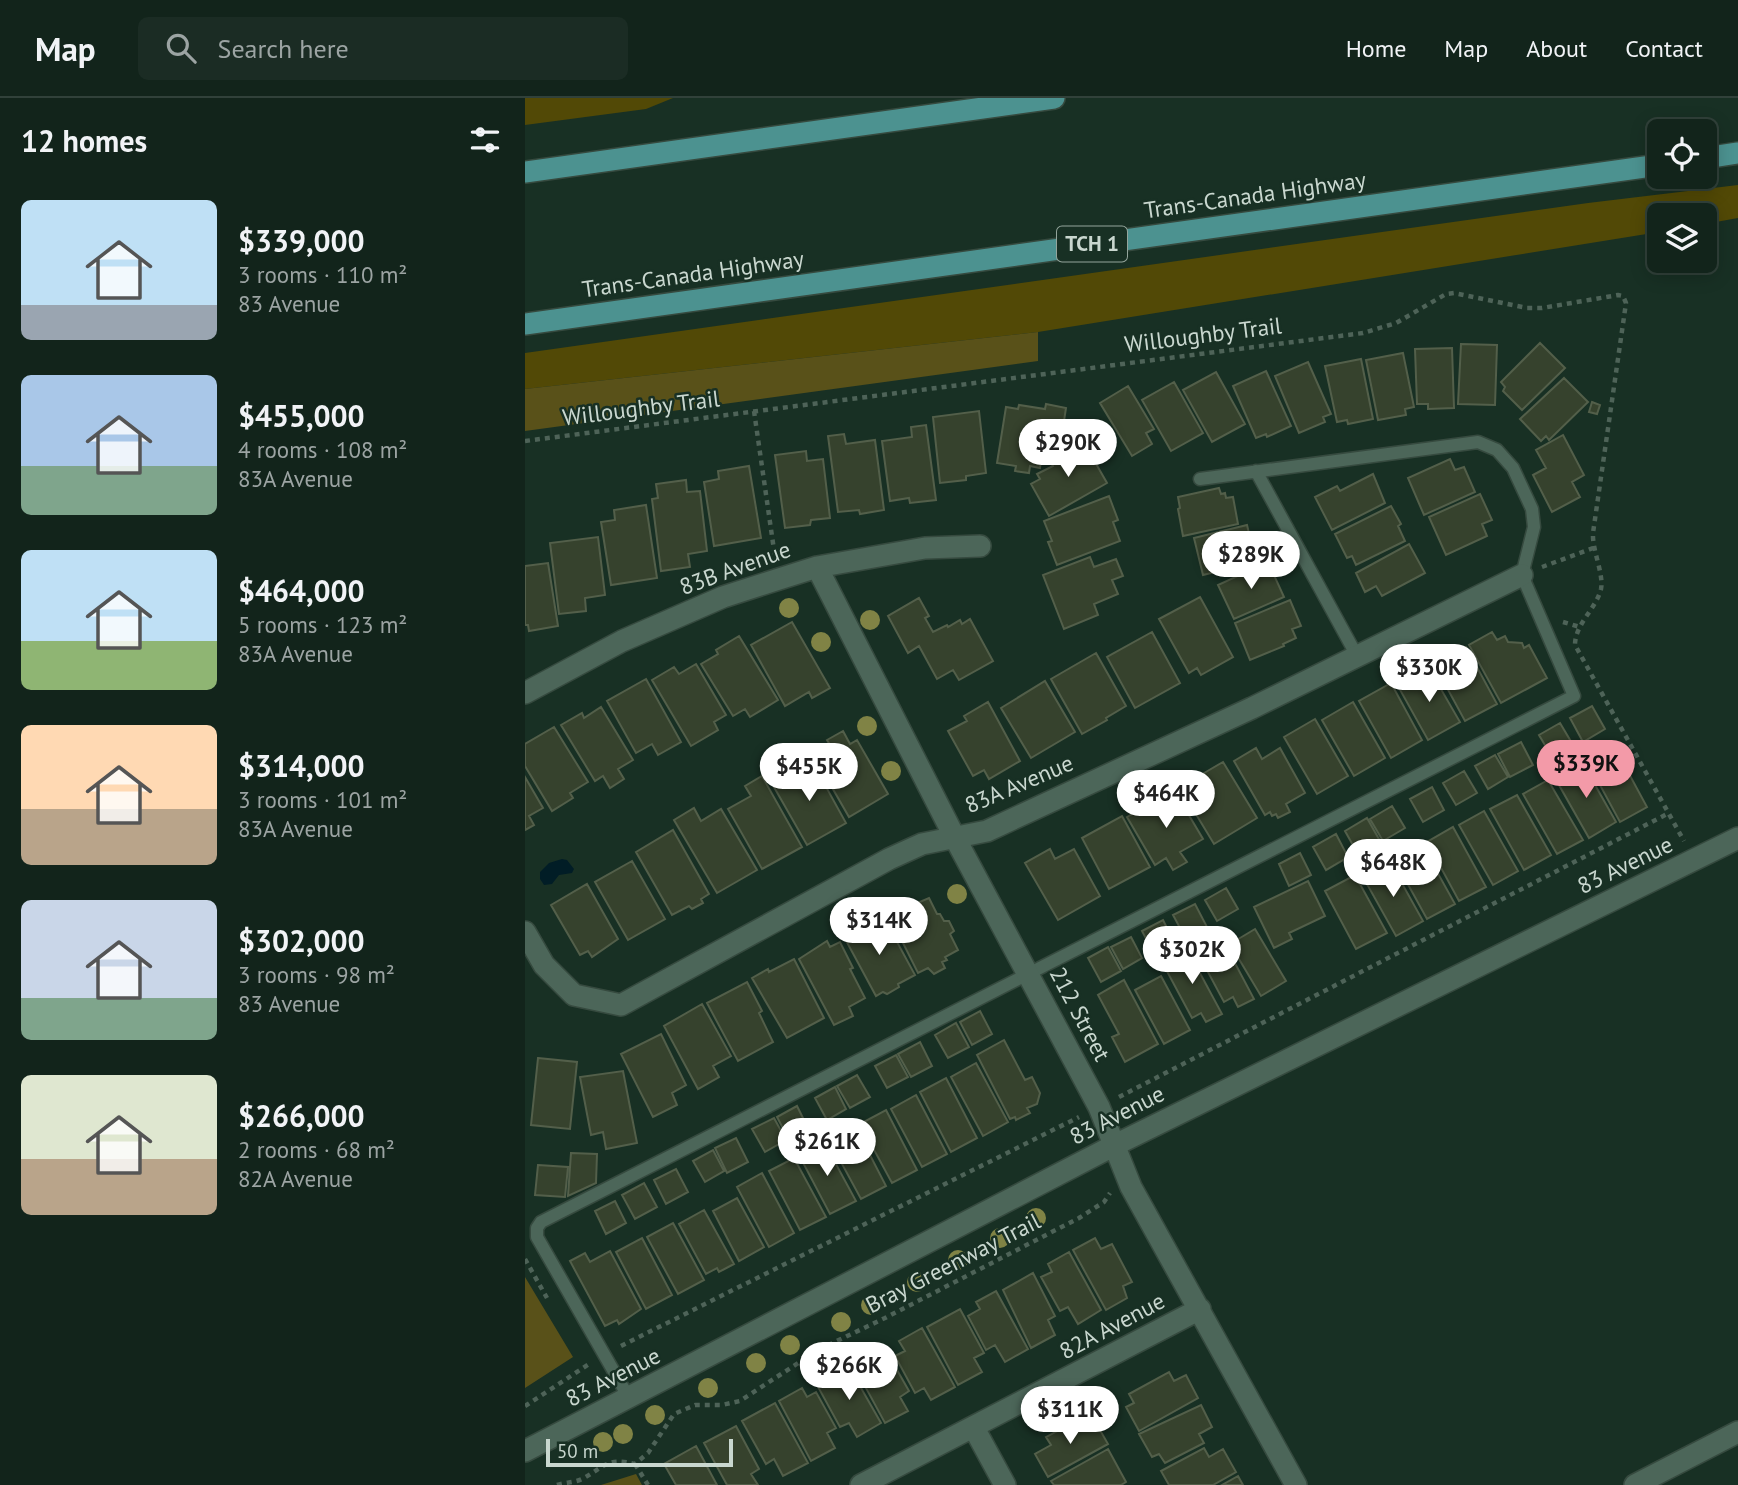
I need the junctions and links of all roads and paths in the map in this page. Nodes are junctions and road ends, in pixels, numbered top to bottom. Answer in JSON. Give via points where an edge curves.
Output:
{"nodes":[{"id":1,"x":1054,"y":98,"type":"edge"},
{"id":2,"x":1738,"y":153,"type":"edge"},
{"id":3,"x":1717,"y":156,"type":"edge"},
{"id":4,"x":1647,"y":166,"type":"edge"},
{"id":5,"x":525,"y":172,"type":"edge"},
{"id":6,"x":525,"y":324,"type":"edge"},
{"id":7,"x":754,"y":411,"type":"junction"},
{"id":8,"x":525,"y":441,"type":"edge"},
{"id":9,"x":1256,"y":471,"type":"junction"},
{"id":10,"x":1200,"y":479,"type":"dead end"},
{"id":11,"x":980,"y":546,"type":"dead end"},
{"id":12,"x":1593,"y":548,"type":"junction"},
{"id":13,"x":817,"y":567,"type":"junction"},
{"id":14,"x":1522,"y":575,"type":"junction"},
{"id":15,"x":779,"y":579,"type":"junction"},
{"id":16,"x":1357,"y":656,"type":"junction"},
{"id":17,"x":525,"y":693,"type":"edge"},
{"id":18,"x":1669,"y":813,"type":"junction"},
{"id":19,"x":955,"y":838,"type":"junction"},
{"id":20,"x":1738,"y":838,"type":"edge"},
{"id":21,"x":1694,"y":860,"type":"junction"},
{"id":22,"x":525,"y":932,"type":"edge"},
{"id":23,"x":1030,"y":974,"type":"junction"},
{"id":24,"x":1115,"y":1099,"type":"dead end"},
{"id":25,"x":1080,"y":1117,"type":"dead end"},
{"id":26,"x":1113,"y":1146,"type":"junction"},
{"id":27,"x":1112,"y":1191,"type":"dead end"},
{"id":28,"x":1200,"y":1309,"type":"junction"},
{"id":29,"x":613,"y":1351,"type":"dead end"},
{"id":30,"x":587,"y":1366,"type":"dead end"},
{"id":31,"x":629,"y":1398,"type":"junction"},
{"id":32,"x":525,"y":1406,"type":"edge"},
{"id":33,"x":974,"y":1428,"type":"junction"},
{"id":34,"x":1738,"y":1432,"type":"edge"},
{"id":35,"x":525,"y":1451,"type":"edge"},
{"id":36,"x":635,"y":1464,"type":"junction"},
{"id":37,"x":557,"y":1485,"type":"edge"},
{"id":38,"x":648,"y":1485,"type":"edge"},
{"id":39,"x":861,"y":1485,"type":"edge"},
{"id":40,"x":1005,"y":1485,"type":"edge"},
{"id":41,"x":1296,"y":1485,"type":"edge"},
{"id":42,"x":1635,"y":1485,"type":"edge"}],
"edges":[{"from":1,"to":5,"type":"highway"},
{"from":2,"to":3,"type":"highway"},
{"from":4,"to":6,"type":"highway","name":"Trans-Canada Highway","number":"TCH 1"},
{"from":7,"to":8,"type":"path","name":"Willoughby Trail"},
{"from":7,"to":12,"type":"path","name":"Willoughby Trail","via":[[1363,333],[1396,323],[1446,293],[1527,308],[1618,295],[1626,303]]},
{"from":7,"to":15,"type":"path"},
{"from":9,"to":10,"type":"lane"},
{"from":9,"to":14,"type":"lane","via":[[1478,442],[1497,450],[1513,468],[1532,509],[1534,527]]},
{"from":9,"to":16,"type":"lane"},
{"from":11,"to":13,"type":"street","name":"83B Avenue","via":[[925,548]]},
{"from":12,"to":14,"type":"path"},
{"from":12,"to":18,"type":"path","via":[[1600,590],[1575,645]]},
{"from":13,"to":15,"type":"street","name":"83B Avenue"},
{"from":13,"to":19,"type":"street","name":"212 Street"},
{"from":14,"to":16,"type":"street","name":"83A Avenue"},
{"from":14,"to":23,"type":"lane","via":[[1574,696]]},
{"from":15,"to":17,"type":"street","name":"83B Avenue","via":[[723,597],[622,641]]},
{"from":16,"to":19,"type":"street","name":"83A Avenue","via":[[988,831]]},
{"from":18,"to":21,"type":"path"},
{"from":18,"to":24,"type":"path"},
{"from":19,"to":22,"type":"street","name":"83A Avenue","via":[[922,844],[889,859],[621,1005],[573,995],[544,965]]},
{"from":19,"to":23,"type":"street","name":"212 Street"},
{"from":20,"to":21,"type":"street","name":"83 Avenue"},
{"from":21,"to":26,"type":"street","name":"83 Avenue"},
{"from":23,"to":26,"type":"street","name":"212 Street","via":[[1100,1107]]},
{"from":23,"to":31,"type":"lane","via":[[541,1222],[537,1237]]},
{"from":25,"to":29,"type":"path"},
{"from":26,"to":28,"type":"street","name":"212 Street"},
{"from":26,"to":31,"type":"street","name":"83 Avenue"},
{"from":27,"to":36,"type":"path","name":"Bray Greenway Trail","via":[[1079,1218],[818,1350],[740,1401],[695,1405],[674,1414]]},
{"from":28,"to":33,"type":"street","name":"82A Avenue"},
{"from":28,"to":41,"type":"street","name":"212 Street"},
{"from":30,"to":32,"type":"path"},
{"from":31,"to":35,"type":"street","name":"83 Avenue"},
{"from":33,"to":39,"type":"street","name":"82A Avenue"},
{"from":33,"to":40,"type":"street"},
{"from":34,"to":42,"type":"street"},
{"from":36,"to":37,"type":"path","via":[[607,1462],[576,1482]]},
{"from":36,"to":38,"type":"path"}]}
